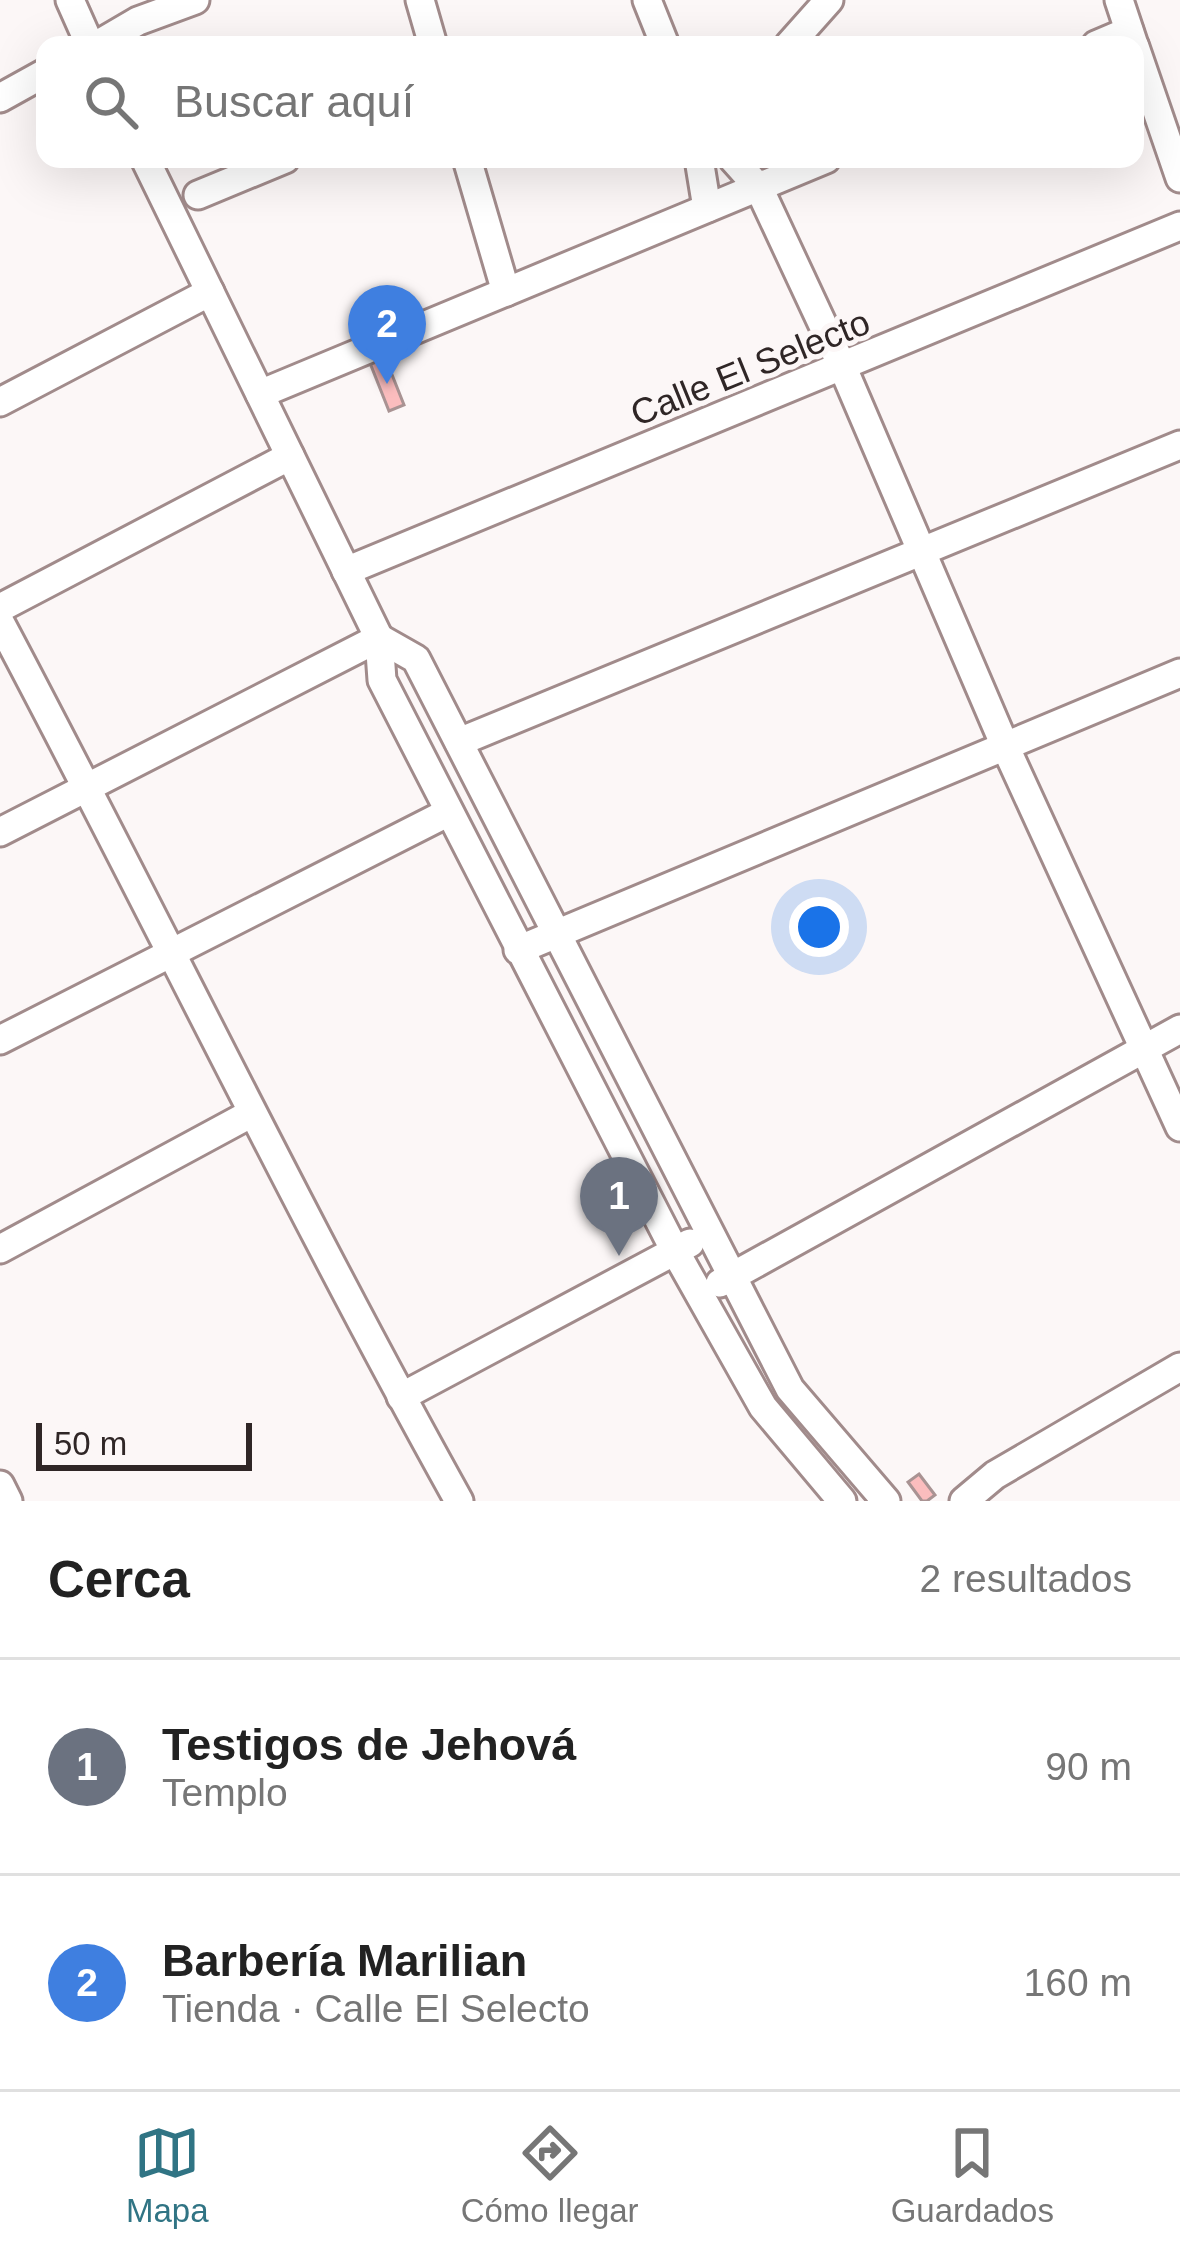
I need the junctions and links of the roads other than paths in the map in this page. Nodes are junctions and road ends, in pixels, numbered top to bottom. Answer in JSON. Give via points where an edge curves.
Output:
{"nodes":[{"id":1,"x":70,"y":0,"type":"edge"},
{"id":2,"x":195,"y":0,"type":"edge"},
{"id":3,"x":420,"y":0,"type":"edge"},
{"id":4,"x":647,"y":0,"type":"edge"},
{"id":5,"x":829,"y":0,"type":"edge"},
{"id":6,"x":1119,"y":0,"type":"edge"},
{"id":7,"x":88,"y":36,"type":"edge"},
{"id":8,"x":110,"y":36,"type":"edge"},
{"id":9,"x":430,"y":36,"type":"edge"},
{"id":10,"x":661,"y":36,"type":"edge"},
{"id":11,"x":796,"y":36,"type":"edge"},
{"id":12,"x":1131,"y":36,"type":"edge"},
{"id":13,"x":1144,"y":73,"type":"edge"},
{"id":14,"x":36,"y":78,"type":"edge"},
{"id":15,"x":0,"y":98,"type":"edge"},
{"id":16,"x":149,"y":168,"type":"edge"},
{"id":17,"x":264,"y":168,"type":"edge"},
{"id":18,"x":470,"y":168,"type":"edge"},
{"id":19,"x":700,"y":168,"type":"edge"},
{"id":20,"x":742,"y":168,"type":"edge"},
{"id":21,"x":805,"y":168,"type":"edge"},
{"id":22,"x":1180,"y":178,"type":"edge"},
{"id":23,"x":759,"y":188,"type":"junction"},
{"id":24,"x":198,"y":196,"type":"dead end"},
{"id":25,"x":707,"y":208,"type":"junction"},
{"id":26,"x":1180,"y":226,"type":"edge"},
{"id":27,"x":210,"y":292,"type":"junction"},
{"id":28,"x":506,"y":292,"type":"junction"},
{"id":29,"x":842,"y":368,"type":"junction"},
{"id":30,"x":260,"y":394,"type":"junction"},
{"id":31,"x":0,"y":402,"type":"edge"},
{"id":32,"x":1180,"y":445,"type":"edge"},
{"id":33,"x":290,"y":456,"type":"junction"},
{"id":34,"x":922,"y":554,"type":"junction"},
{"id":35,"x":346,"y":571,"type":"junction"},
{"id":36,"x":0,"y":608,"type":"edge"},
{"id":37,"x":0,"y":622,"type":"edge"},
{"id":38,"x":379,"y":638,"type":"junction"},
{"id":39,"x":1180,"y":673,"type":"edge"},
{"id":40,"x":460,"y":742,"type":"junction"},
{"id":41,"x":1006,"y":746,"type":"junction"},
{"id":42,"x":88,"y":788,"type":"junction"},
{"id":43,"x":449,"y":812,"type":"junction"},
{"id":44,"x":0,"y":832,"type":"edge"},
{"id":45,"x":558,"y":932,"type":"junction"},
{"id":46,"x":518,"y":950,"type":"junction"},
{"id":47,"x":169,"y":954,"type":"junction"},
{"id":48,"x":1180,"y":1030,"type":"edge"},
{"id":49,"x":0,"y":1040,"type":"edge"},
{"id":50,"x":1142,"y":1050,"type":"junction"},
{"id":51,"x":252,"y":1113,"type":"junction"},
{"id":52,"x":1180,"y":1127,"type":"edge"},
{"id":53,"x":710,"y":1233,"type":"junction"},
{"id":54,"x":0,"y":1249,"type":"edge"},
{"id":55,"x":675,"y":1251,"type":"junction"},
{"id":56,"x":732,"y":1276,"type":"junction"},
{"id":57,"x":700,"y":1293,"type":"junction"},
{"id":58,"x":1180,"y":1366,"type":"edge"},
{"id":59,"x":401,"y":1397,"type":"junction"},
{"id":60,"x":0,"y":1485,"type":"edge"},
{"id":61,"x":8,"y":1501,"type":"edge"},
{"id":62,"x":459,"y":1501,"type":"edge"},
{"id":63,"x":842,"y":1501,"type":"edge"},
{"id":64,"x":886,"y":1501,"type":"edge"},
{"id":65,"x":964,"y":1501,"type":"edge"}],
"edges":[{"from":1,"to":7,"type":"street"},
{"from":2,"to":8,"type":"street"},
{"from":3,"to":9,"type":"street"},
{"from":4,"to":10,"type":"street"},
{"from":5,"to":11,"type":"street"},
{"from":6,"to":12,"type":"street"},
{"from":13,"to":22,"type":"street"},
{"from":14,"to":15,"type":"street"},
{"from":16,"to":27,"type":"street"},
{"from":17,"to":24,"type":"street"},
{"from":18,"to":28,"type":"street"},
{"from":19,"to":25,"type":"street"},
{"from":20,"to":23,"type":"street"},
{"from":21,"to":23,"type":"street"},
{"from":23,"to":25,"type":"street"},
{"from":23,"to":29,"type":"street"},
{"from":25,"to":28,"type":"street"},
{"from":26,"to":29,"type":"street","name":"Calle El Selecto"},
{"from":27,"to":30,"type":"street"},
{"from":27,"to":31,"type":"street"},
{"from":28,"to":30,"type":"street"},
{"from":29,"to":34,"type":"street"},
{"from":29,"to":35,"type":"street","name":"Calle El Selecto"},
{"from":30,"to":33,"type":"street"},
{"from":32,"to":34,"type":"street"},
{"from":33,"to":35,"type":"street"},
{"from":33,"to":36,"type":"street"},
{"from":34,"to":40,"type":"street"},
{"from":34,"to":41,"type":"street"},
{"from":35,"to":38,"type":"street"},
{"from":37,"to":42,"type":"street"},
{"from":38,"to":40,"type":"street","via":[[416,659]]},
{"from":38,"to":42,"type":"street"},
{"from":38,"to":43,"type":"street","via":[[382,680]]},
{"from":39,"to":41,"type":"street"},
{"from":40,"to":45,"type":"street"},
{"from":41,"to":45,"type":"street"},
{"from":41,"to":50,"type":"street"},
{"from":42,"to":44,"type":"street"},
{"from":42,"to":47,"type":"street"},
{"from":43,"to":46,"type":"street"},
{"from":43,"to":47,"type":"street"},
{"from":45,"to":46,"type":"street"},
{"from":45,"to":53,"type":"street"},
{"from":46,"to":55,"type":"street"},
{"from":47,"to":49,"type":"street"},
{"from":47,"to":51,"type":"street"},
{"from":48,"to":50,"type":"street"},
{"from":50,"to":52,"type":"street"},
{"from":50,"to":56,"type":"street"},
{"from":51,"to":54,"type":"street"},
{"from":51,"to":59,"type":"street"},
{"from":53,"to":55,"type":"street"},
{"from":53,"to":56,"type":"street"},
{"from":55,"to":57,"type":"street"},
{"from":55,"to":59,"type":"street"},
{"from":56,"to":57,"type":"street"},
{"from":56,"to":64,"type":"street","via":[[790,1389]]},
{"from":57,"to":63,"type":"street","via":[[763,1407]]},
{"from":58,"to":65,"type":"street","via":[[995,1474]]},
{"from":59,"to":62,"type":"street"},
{"from":60,"to":61,"type":"street"}]}
